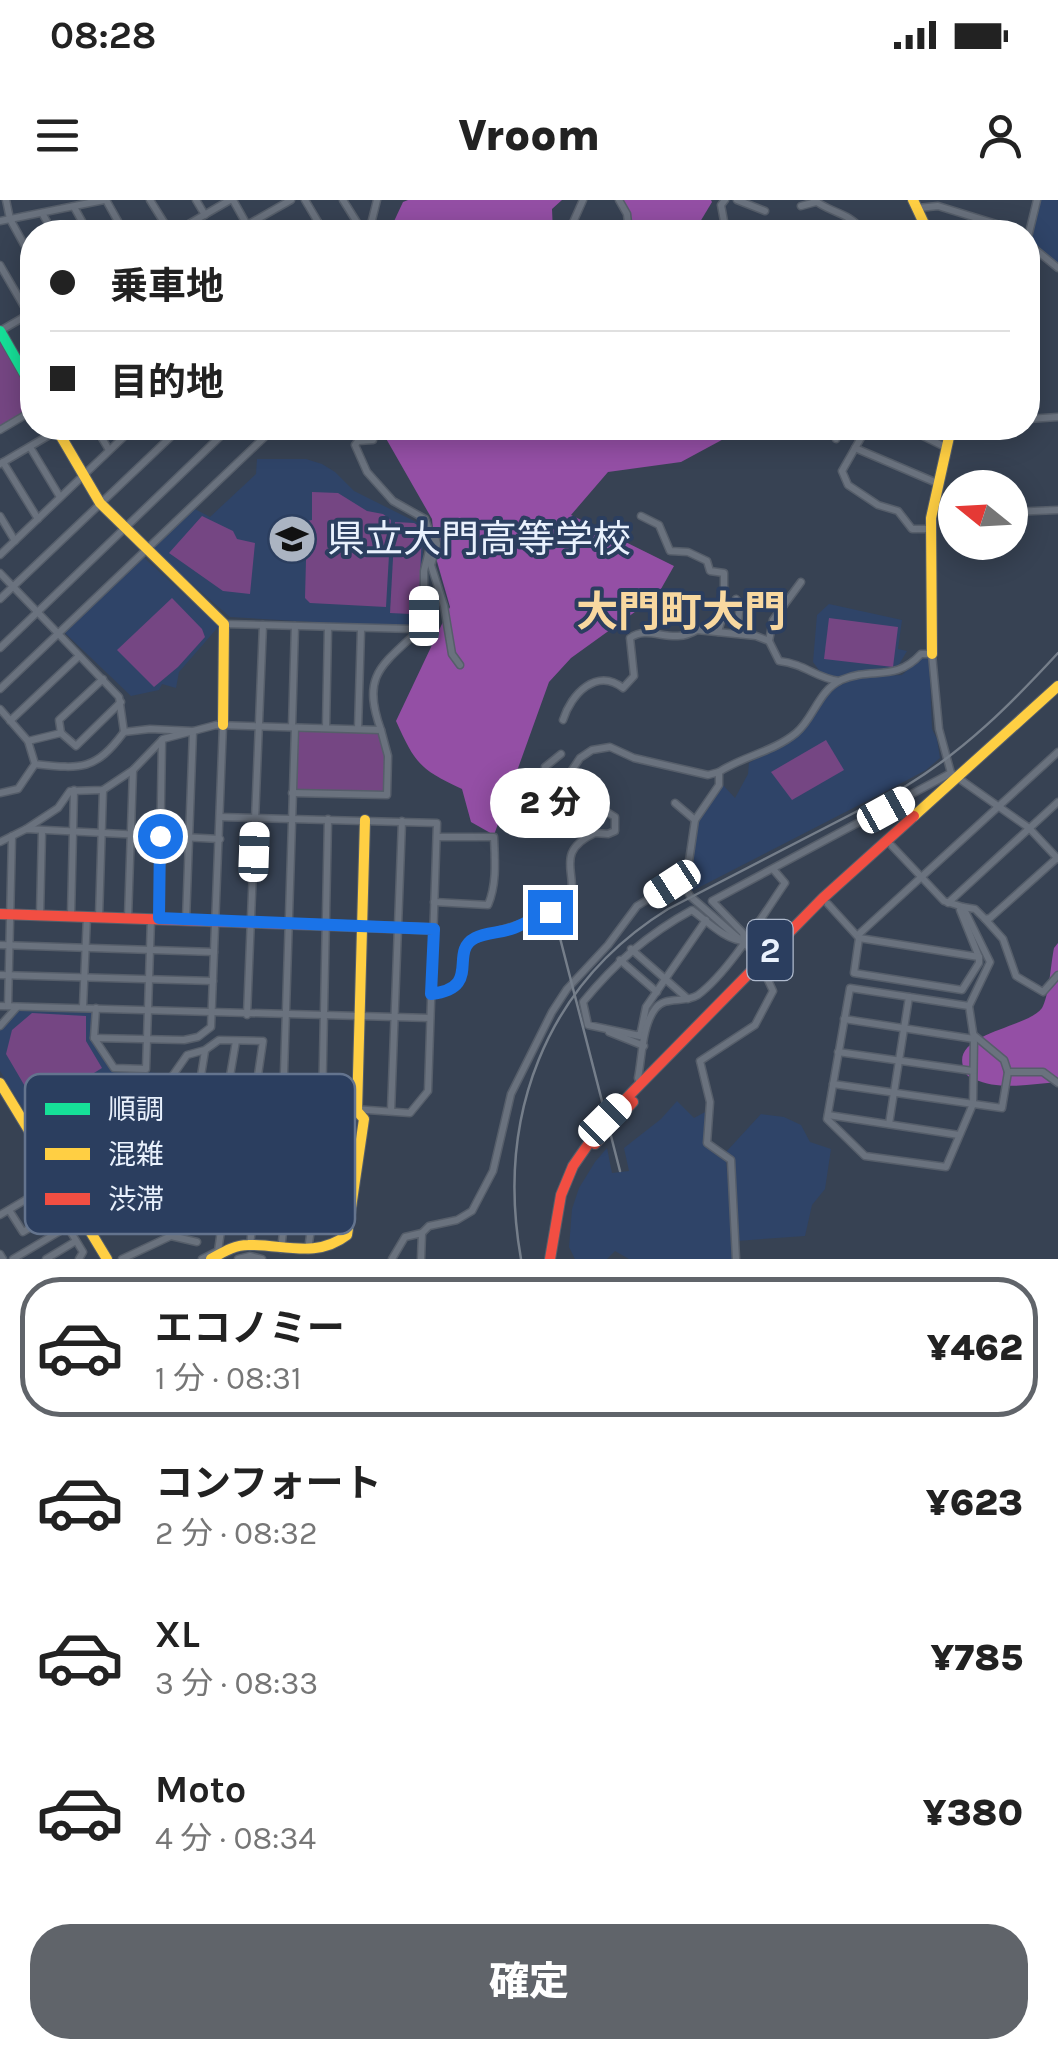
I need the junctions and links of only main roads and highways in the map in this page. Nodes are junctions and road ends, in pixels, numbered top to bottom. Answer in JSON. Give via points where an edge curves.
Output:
{"nodes":[{"id":1,"x":0,"y":331,"type":"edge"},
{"id":2,"x":20,"y":364,"type":"edge"},
{"id":3,"x":63,"y":440,"type":"edge"},
{"id":4,"x":949,"y":440,"type":"edge"},
{"id":5,"x":932,"y":654,"type":"road end"},
{"id":6,"x":1058,"y":686,"type":"edge"},
{"id":7,"x":1058,"y":694,"type":"edge"},
{"id":8,"x":223,"y":725,"type":"road end"},
{"id":9,"x":956,"y":778,"type":"junction"},
{"id":10,"x":365,"y":820,"type":"road end"},
{"id":11,"x":5,"y":914,"type":"edge"},
{"id":12,"x":361,"y":925,"type":"junction"},
{"id":13,"x":434,"y":929,"type":"road end"},
{"id":14,"x":762,"y":962,"type":"junction"},
{"id":15,"x":0,"y":1083,"type":"edge"},
{"id":16,"x":25,"y":1122,"type":"edge"},
{"id":17,"x":355,"y":1195,"type":"edge"},
{"id":18,"x":93,"y":1234,"type":"edge"},
{"id":19,"x":346,"y":1234,"type":"edge"},
{"id":20,"x":107,"y":1259,"type":"edge"},
{"id":21,"x":211,"y":1259,"type":"edge"},
{"id":22,"x":554,"y":1259,"type":"edge"}],
"edges":[{"from":1,"to":2,"type":"main road"},
{"from":3,"to":8,"type":"main road","via":[[100,503],[224,624]]},
{"from":4,"to":5,"type":"main road","via":[[933,506]]},
{"from":6,"to":9,"type":"main road","number":"2"},
{"from":7,"to":9,"type":"main road","number":"2"},
{"from":9,"to":14,"type":"main road","number":"2"},
{"from":9,"to":14,"type":"main road","number":"2","via":[[892,846]]},
{"from":10,"to":12,"type":"main road"},
{"from":11,"to":12,"type":"main road"},
{"from":12,"to":13,"type":"main road"},
{"from":12,"to":17,"type":"main road","via":[[357,1110],[364,1118]]},
{"from":14,"to":22,"type":"main road","number":"2","via":[[592,1146],[567,1196]]},
{"from":14,"to":22,"type":"main road","number":"2","via":[[605,1120],[561,1195]]},
{"from":15,"to":16,"type":"main road"},
{"from":18,"to":20,"type":"main road"},
{"from":19,"to":21,"type":"main road","via":[[329,1247],[244,1245]]}]}
